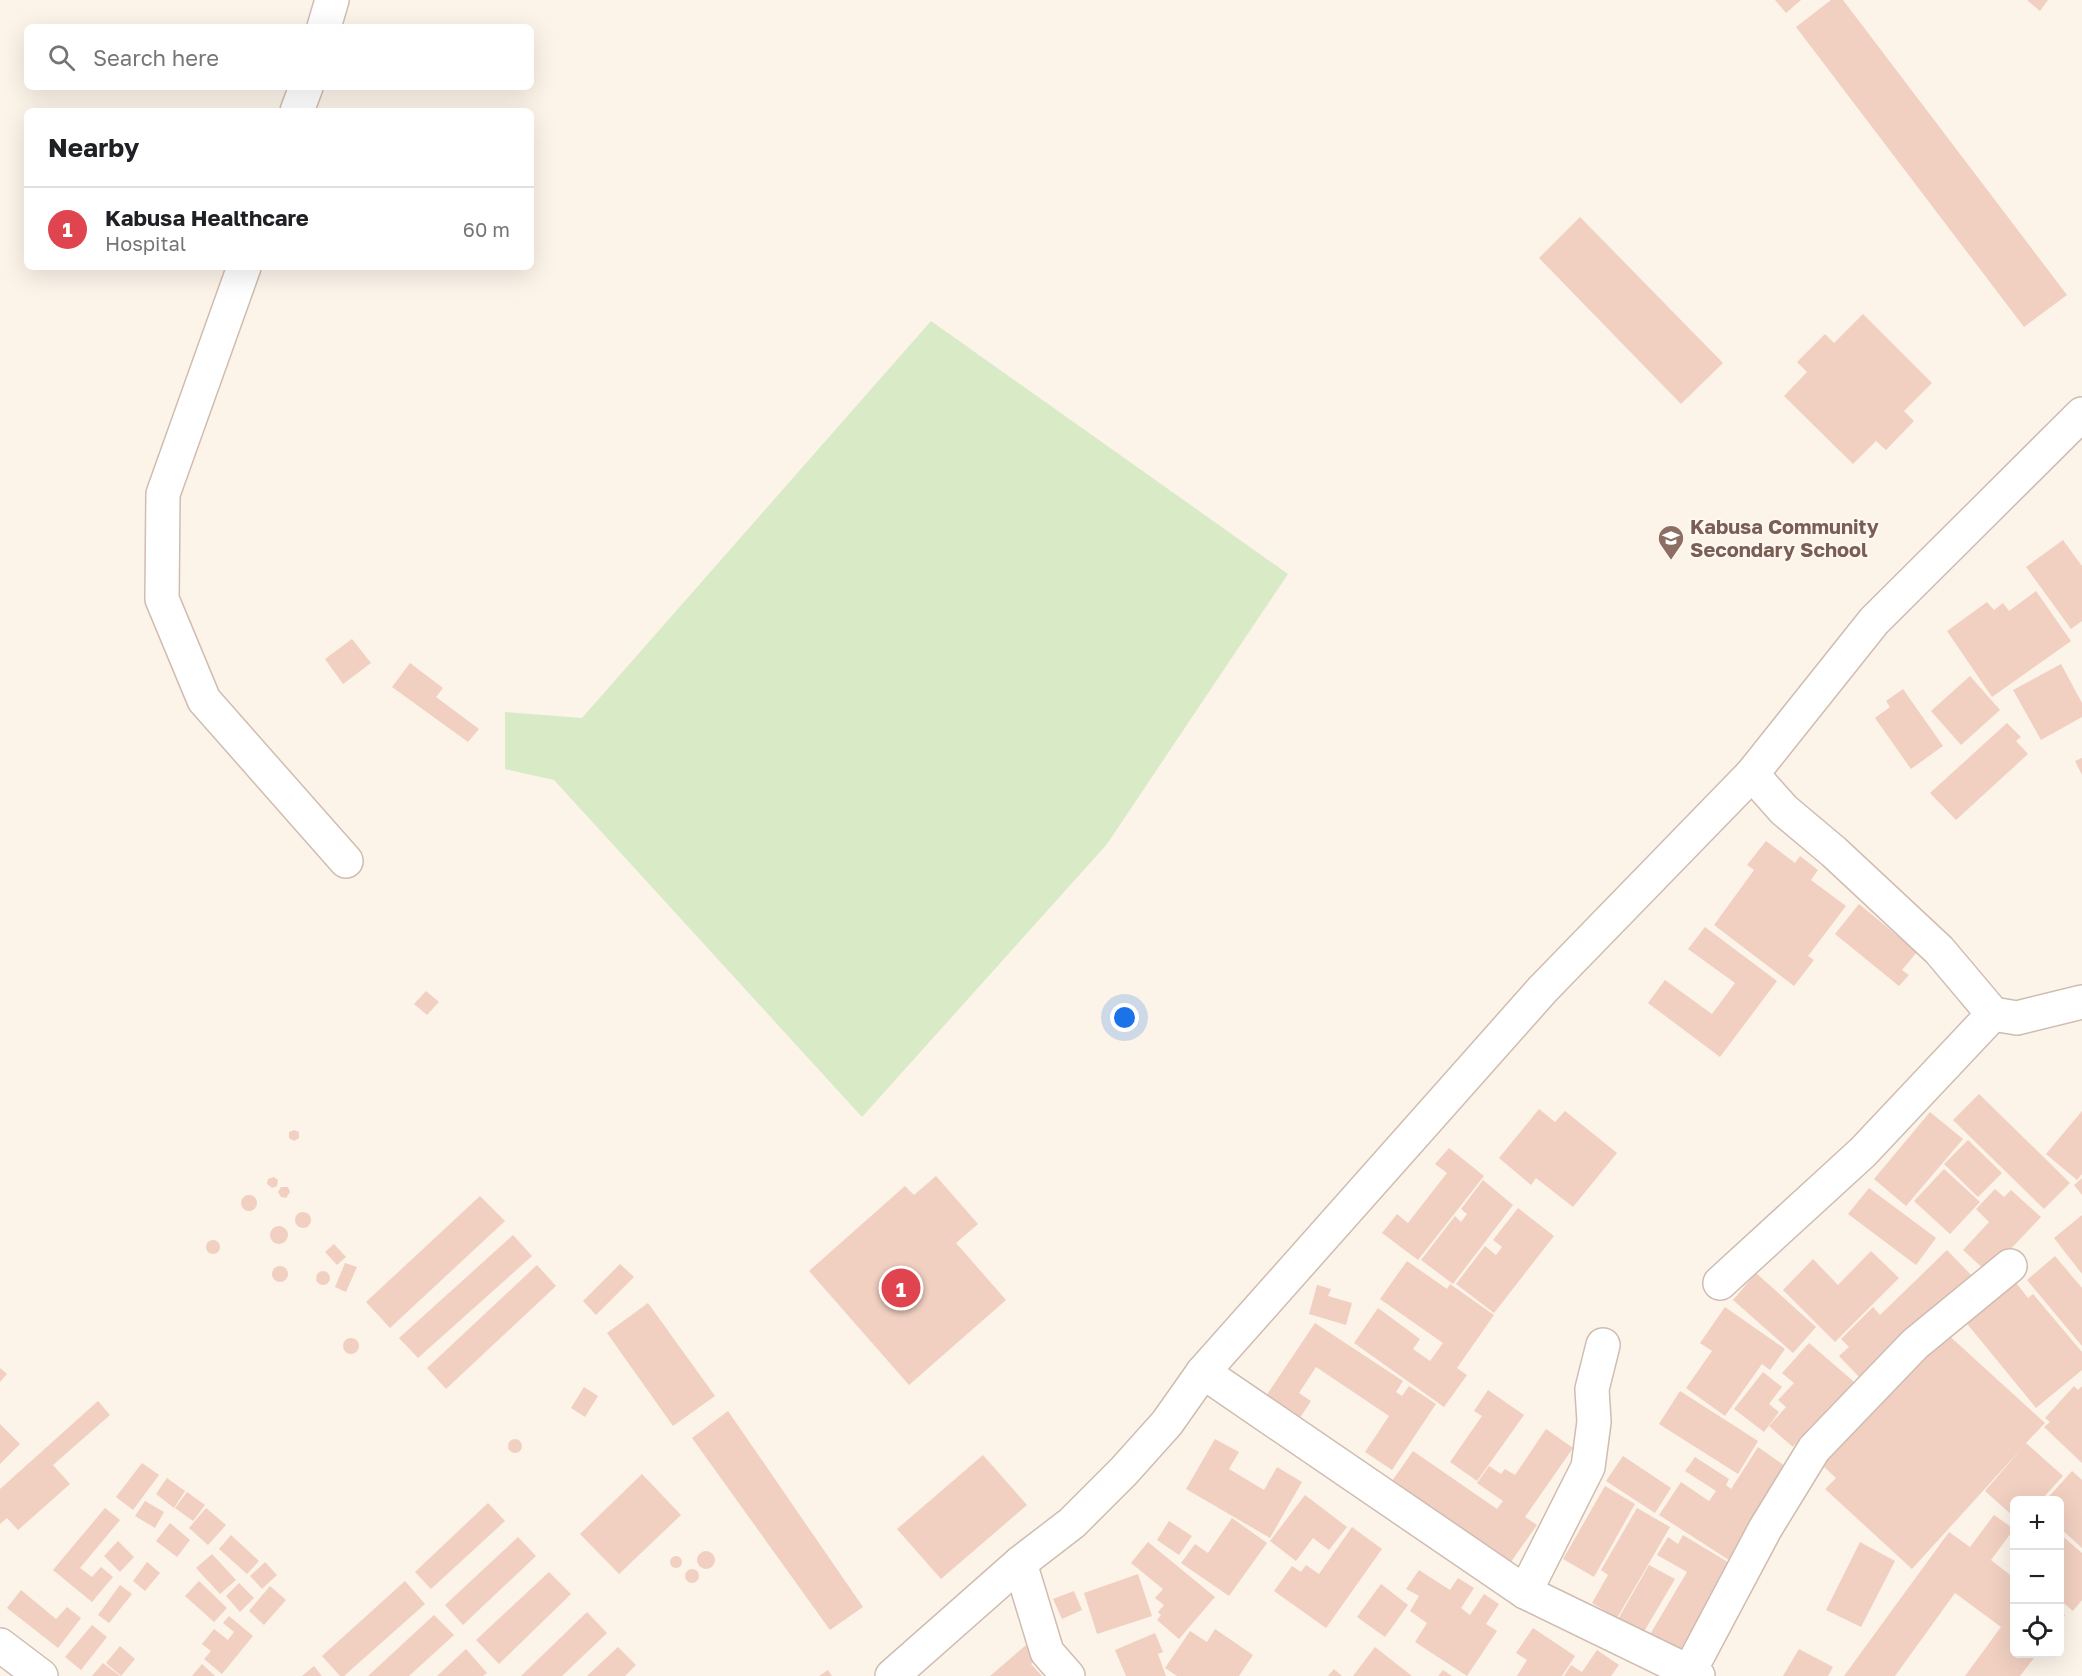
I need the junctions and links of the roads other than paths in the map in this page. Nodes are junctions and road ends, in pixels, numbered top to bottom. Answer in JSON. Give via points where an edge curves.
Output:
{"nodes":[{"id":1,"x":332,"y":0,"type":"edge"},
{"id":2,"x":325,"y":24,"type":"edge"},
{"id":3,"x":305,"y":90,"type":"edge"},
{"id":4,"x":298,"y":108,"type":"edge"},
{"id":5,"x":243,"y":270,"type":"edge"},
{"id":6,"x":2082,"y":414,"type":"edge"},
{"id":7,"x":1752,"y":774,"type":"junction"},
{"id":8,"x":346,"y":861,"type":"dead end"},
{"id":9,"x":2082,"y":1002,"type":"edge"},
{"id":10,"x":1993,"y":1014,"type":"junction"},
{"id":11,"x":2010,"y":1266,"type":"dead end"},
{"id":12,"x":1719,"y":1283,"type":"dead end"},
{"id":13,"x":1602,"y":1345,"type":"dead end"},
{"id":14,"x":1203,"y":1372,"type":"junction"},
{"id":15,"x":1020,"y":1563,"type":"junction"},
{"id":16,"x":1525,"y":1592,"type":"junction"},
{"id":17,"x":0,"y":1645,"type":"edge"},
{"id":18,"x":1692,"y":1674,"type":"edge"},
{"id":19,"x":41,"y":1676,"type":"edge"},
{"id":20,"x":892,"y":1676,"type":"edge"},
{"id":21,"x":1068,"y":1676,"type":"edge"}],
"edges":[{"from":1,"to":2,"type":"street"},
{"from":3,"to":4,"type":"street"},
{"from":5,"to":8,"type":"street","via":[[163,494],[162,599],[204,700]]},
{"from":6,"to":7,"type":"street","via":[[1874,621]]},
{"from":7,"to":10,"type":"street","via":[[1784,810],[1939,950]]},
{"from":7,"to":14,"type":"street","via":[[1543,989]]},
{"from":9,"to":10,"type":"street","via":[[2017,1018]]},
{"from":10,"to":12,"type":"street","via":[[1863,1152]]},
{"from":11,"to":18,"type":"street","via":[[1915,1344],[1814,1449],[1765,1529]]},
{"from":13,"to":16,"type":"street","via":[[1592,1389],[1594,1422],[1588,1467]]},
{"from":14,"to":15,"type":"street","via":[[1167,1423],[1124,1472],[1072,1523]]},
{"from":14,"to":16,"type":"street"},
{"from":15,"to":20,"type":"street"},
{"from":15,"to":21,"type":"street","via":[[1047,1652]]},
{"from":16,"to":18,"type":"street"},
{"from":17,"to":19,"type":"street"}]}
